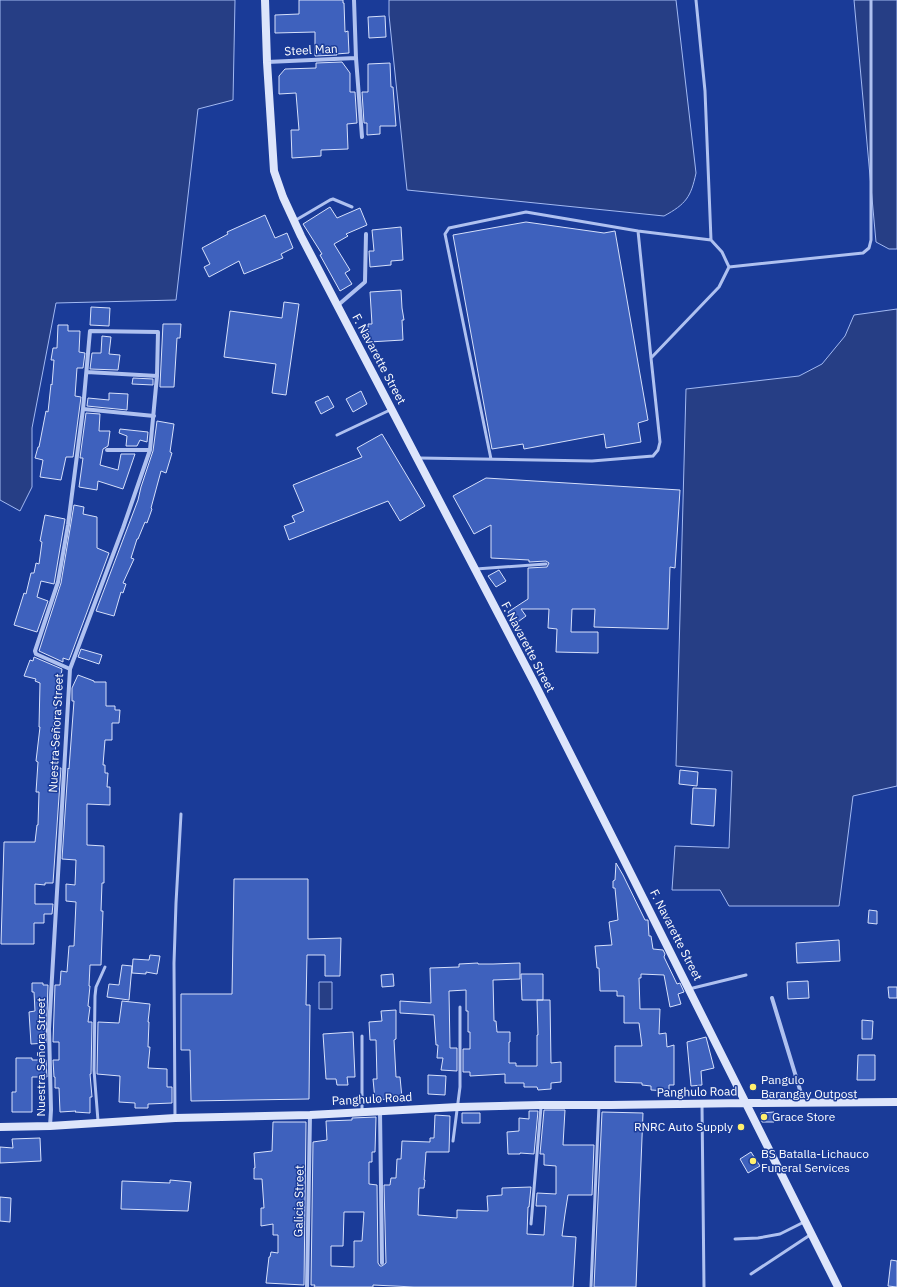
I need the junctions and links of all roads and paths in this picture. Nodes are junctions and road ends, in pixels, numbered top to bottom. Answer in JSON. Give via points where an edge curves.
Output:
{"nodes":[{"id":1,"x":265,"y":0,"type":"edge"},
{"id":2,"x":354,"y":0,"type":"edge"},
{"id":3,"x":696,"y":0,"type":"edge"},
{"id":4,"x":871,"y":0,"type":"edge"},
{"id":5,"x":356,"y":58,"type":"junction"},
{"id":6,"x":267,"y":62,"type":"junction"},
{"id":7,"x":362,"y":137,"type":"dead end"},
{"id":8,"x":352,"y":207,"type":"dead end"},
{"id":9,"x":294,"y":221,"type":"junction"},
{"id":10,"x":638,"y":231,"type":"junction"},
{"id":11,"x":366,"y":234,"type":"dead end"},
{"id":12,"x":711,"y":240,"type":"junction"},
{"id":13,"x":729,"y":267,"type":"junction"},
{"id":14,"x":338,"y":306,"type":"junction"},
{"id":15,"x":651,"y":358,"type":"junction"},
{"id":16,"x":87,"y":372,"type":"junction"},
{"id":17,"x":157,"y":376,"type":"junction"},
{"id":18,"x":83,"y":409,"type":"junction"},
{"id":19,"x":392,"y":410,"type":"junction"},
{"id":20,"x":154,"y":416,"type":"junction"},
{"id":21,"x":337,"y":435,"type":"dead end"},
{"id":22,"x":107,"y":450,"type":"dead end"},
{"id":23,"x":150,"y":450,"type":"junction"},
{"id":24,"x":417,"y":458,"type":"junction"},
{"id":25,"x":491,"y":459,"type":"junction"},
{"id":26,"x":546,"y":564,"type":"dead end"},
{"id":27,"x":474,"y":569,"type":"junction"},
{"id":28,"x":70,"y":669,"type":"junction"},
{"id":29,"x":181,"y":814,"type":"dead end"},
{"id":30,"x":105,"y":967,"type":"dead end"},
{"id":31,"x":746,"y":975,"type":"dead end"},
{"id":32,"x":689,"y":989,"type":"junction"},
{"id":33,"x":772,"y":998,"type":"dead end"},
{"id":34,"x":460,"y":1007,"type":"dead end"},
{"id":35,"x":362,"y":1036,"type":"dead end"},
{"id":36,"x":897,"y":1102,"type":"edge"},
{"id":37,"x":746,"y":1103,"type":"junction"},
{"id":38,"x":804,"y":1103,"type":"junction"},
{"id":39,"x":702,"y":1104,"type":"junction"},
{"id":40,"x":541,"y":1105,"type":"junction"},
{"id":41,"x":599,"y":1105,"type":"junction"},
{"id":42,"x":458,"y":1107,"type":"junction"},
{"id":43,"x":380,"y":1110,"type":"junction"},
{"id":44,"x":362,"y":1112,"type":"junction"},
{"id":45,"x":310,"y":1115,"type":"junction"},
{"id":46,"x":175,"y":1118,"type":"junction"},
{"id":47,"x":98,"y":1123,"type":"junction"},
{"id":48,"x":50,"y":1126,"type":"junction"},
{"id":49,"x":0,"y":1127,"type":"edge"},
{"id":50,"x":453,"y":1141,"type":"dead end"},
{"id":51,"x":805,"y":1221,"type":"junction"},
{"id":52,"x":531,"y":1224,"type":"dead end"},
{"id":53,"x":812,"y":1234,"type":"junction"},
{"id":54,"x":735,"y":1239,"type":"dead end"},
{"id":55,"x":382,"y":1263,"type":"dead end"},
{"id":56,"x":751,"y":1274,"type":"dead end"},
{"id":57,"x":307,"y":1287,"type":"edge"},
{"id":58,"x":591,"y":1287,"type":"edge"},
{"id":59,"x":704,"y":1287,"type":"edge"},
{"id":60,"x":838,"y":1287,"type":"edge"}],
"edges":[{"from":1,"to":6,"type":"main road","name":"F. Navarette Street"},
{"from":2,"to":5,"type":"street","name":"Steel Man"},
{"from":3,"to":12,"type":"lane","via":[[705,91]]},
{"from":4,"to":13,"type":"lane","via":[[869,248],[863,253]]},
{"from":5,"to":6,"type":"street","name":"Steel Man"},
{"from":5,"to":7,"type":"street","name":"Steel Man"},
{"from":6,"to":9,"type":"main road","name":"F. Navarette Street","via":[[274,171]]},
{"from":8,"to":9,"type":"lane","via":[[333,199]]},
{"from":9,"to":14,"type":"main road","name":"F. Navarette Street"},
{"from":10,"to":12,"type":"lane"},
{"from":10,"to":15,"type":"lane"},
{"from":10,"to":25,"type":"lane","via":[[526,212],[449,228],[445,234]]},
{"from":11,"to":14,"type":"street","via":[[365,282]]},
{"from":12,"to":13,"type":"lane","via":[[722,252]]},
{"from":13,"to":15,"type":"lane","via":[[719,287]]},
{"from":14,"to":19,"type":"main road","name":"F. Navarette Street"},
{"from":15,"to":25,"type":"lane","via":[[660,442],[653,456],[592,461]]},
{"from":16,"to":17,"type":"street"},
{"from":16,"to":17,"type":"street","name":"Nuestra Señora Street","via":[[90,331],[158,332]]},
{"from":16,"to":18,"type":"street"},
{"from":17,"to":20,"type":"street","name":"Nuestra Señora Street"},
{"from":18,"to":20,"type":"street"},
{"from":18,"to":28,"type":"street","via":[[58,582],[35,651],[36,654]]},
{"from":19,"to":21,"type":"lane"},
{"from":19,"to":24,"type":"main road","name":"F. Navarette Street"},
{"from":20,"to":23,"type":"street","name":"Nuestra Señora Street"},
{"from":22,"to":23,"type":"street"},
{"from":23,"to":28,"type":"street","name":"Nuestra Señora Street"},
{"from":24,"to":25,"type":"lane"},
{"from":24,"to":27,"type":"main road","name":"F. Navarette Street"},
{"from":26,"to":27,"type":"lane"},
{"from":27,"to":32,"type":"main road","name":"F. Navarette Street"},
{"from":28,"to":48,"type":"street","name":"Nuestra Señora Street","via":[[49,1029]]},
{"from":29,"to":46,"type":"lane","via":[[174,963]]},
{"from":30,"to":47,"type":"lane","via":[[95,996],[94,1070]]},
{"from":31,"to":32,"type":"lane"},
{"from":32,"to":37,"type":"main road","name":"F. Navarette Street"},
{"from":33,"to":38,"type":"street"},
{"from":34,"to":42,"type":"lane"},
{"from":35,"to":44,"type":"lane"},
{"from":36,"to":38,"type":"main road","name":"Panghulo Road"},
{"from":37,"to":38,"type":"main road","name":"Panghulo Road"},
{"from":37,"to":39,"type":"main road","name":"Panghulo Road"},
{"from":37,"to":51,"type":"main road","name":"F. Navarette Street"},
{"from":39,"to":41,"type":"main road","name":"Panghulo Road"},
{"from":39,"to":59,"type":"lane"},
{"from":40,"to":41,"type":"main road","name":"Panghulo Road"},
{"from":40,"to":42,"type":"main road","name":"Panghulo Road"},
{"from":40,"to":52,"type":"lane"},
{"from":41,"to":58,"type":"lane"},
{"from":42,"to":43,"type":"main road","name":"Panghulo Road"},
{"from":42,"to":50,"type":"lane"},
{"from":43,"to":44,"type":"main road","name":"Panghulo Road"},
{"from":43,"to":55,"type":"street"},
{"from":44,"to":45,"type":"main road","name":"Panghulo Road"},
{"from":45,"to":46,"type":"main road","name":"Panghulo Road"},
{"from":45,"to":57,"type":"street","name":"Galicia Street"},
{"from":46,"to":47,"type":"main road","name":"Panghulo Road"},
{"from":47,"to":48,"type":"main road","name":"Panghulo Road"},
{"from":48,"to":49,"type":"main road","name":"Panghulo Road"},
{"from":51,"to":53,"type":"main road","name":"F. Navarette Street"},
{"from":51,"to":54,"type":"lane","via":[[780,1234]]},
{"from":53,"to":56,"type":"lane"},
{"from":53,"to":60,"type":"main road","name":"F. Navarette Street"}]}
